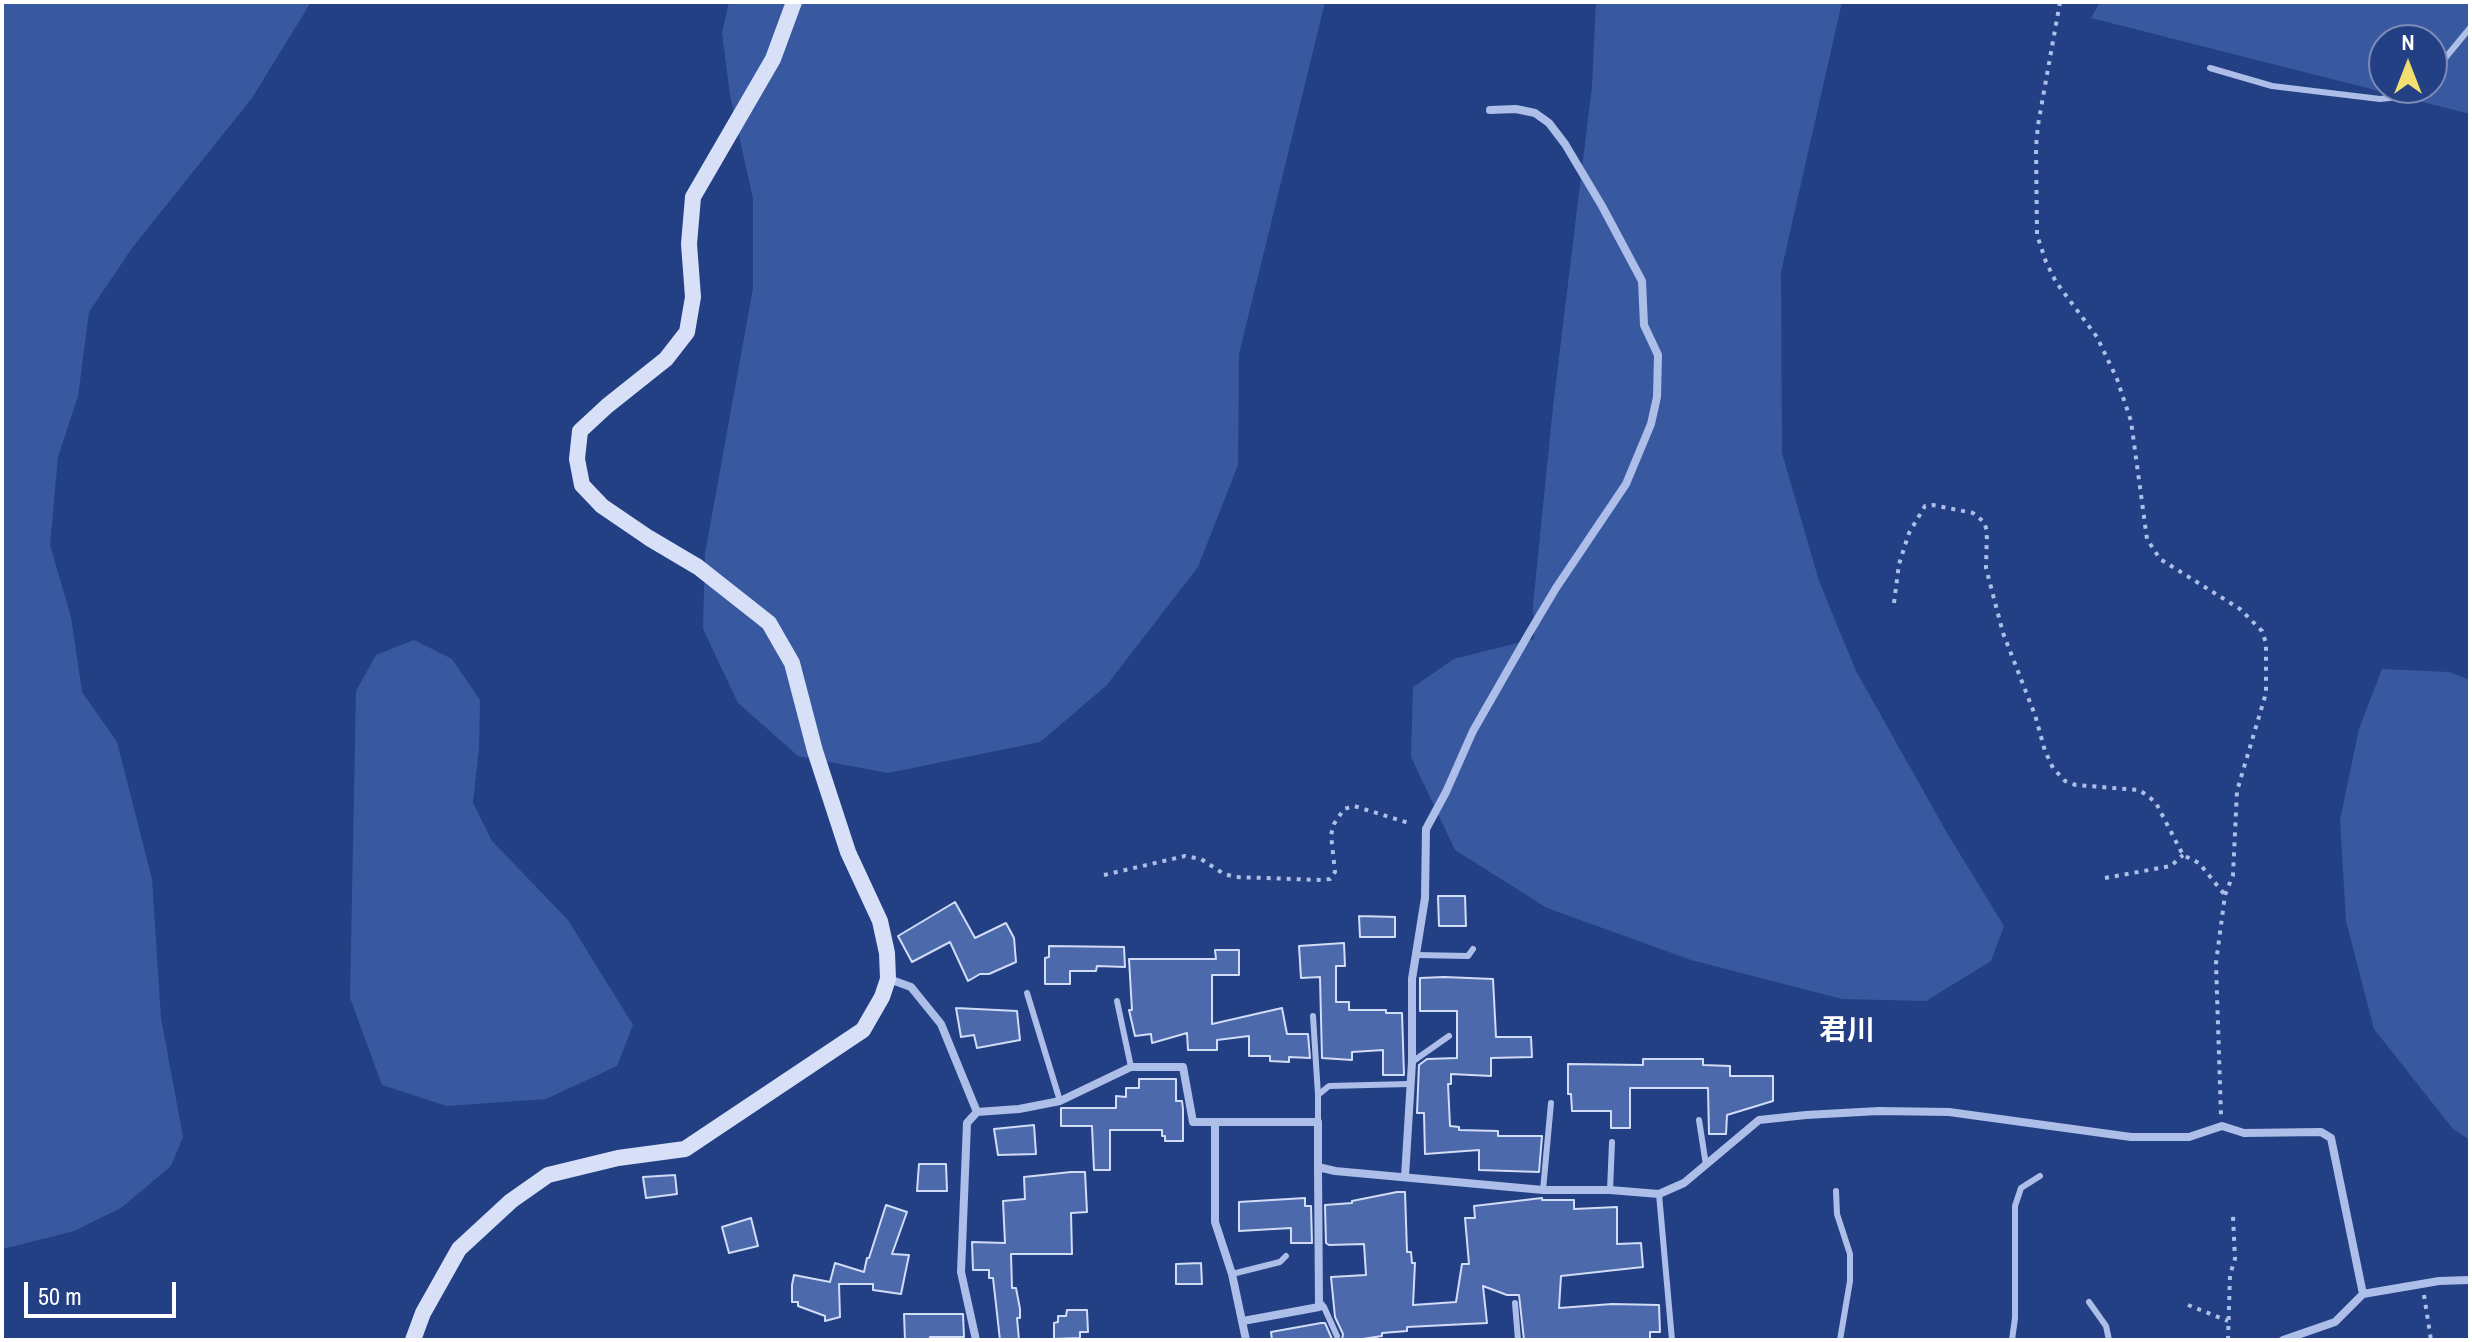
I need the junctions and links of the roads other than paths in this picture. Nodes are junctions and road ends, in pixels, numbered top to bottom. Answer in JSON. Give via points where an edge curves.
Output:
{"nodes":[{"id":1,"x":794,"y":2,"type":"edge"},
{"id":2,"x":2470,"y":28,"type":"edge"},
{"id":3,"x":2448,"y":55,"type":"edge"},
{"id":4,"x":2210,"y":68,"type":"dead end"},
{"id":5,"x":2368,"y":98,"type":"edge"},
{"id":6,"x":1490,"y":110,"type":"dead end"},
{"id":7,"x":1473,"y":949,"type":"dead end"},
{"id":8,"x":1416,"y":955,"type":"junction"},
{"id":9,"x":888,"y":979,"type":"junction"},
{"id":10,"x":1027,"y":993,"type":"dead end"},
{"id":11,"x":1117,"y":1001,"type":"dead end"},
{"id":12,"x":1313,"y":1016,"type":"dead end"},
{"id":13,"x":1449,"y":1036,"type":"dead end"},
{"id":14,"x":1412,"y":1062,"type":"junction"},
{"id":15,"x":1131,"y":1067,"type":"junction"},
{"id":16,"x":1409,"y":1084,"type":"junction"},
{"id":17,"x":1318,"y":1095,"type":"junction"},
{"id":18,"x":1060,"y":1101,"type":"junction"},
{"id":19,"x":1551,"y":1103,"type":"dead end"},
{"id":20,"x":977,"y":1112,"type":"junction"},
{"id":21,"x":1699,"y":1120,"type":"dead end"},
{"id":22,"x":1215,"y":1122,"type":"junction"},
{"id":23,"x":1318,"y":1122,"type":"junction"},
{"id":24,"x":1612,"y":1142,"type":"dead end"},
{"id":25,"x":1706,"y":1165,"type":"junction"},
{"id":26,"x":1318,"y":1167,"type":"junction"},
{"id":27,"x":2040,"y":1176,"type":"dead end"},
{"id":28,"x":1405,"y":1177,"type":"junction"},
{"id":29,"x":1543,"y":1190,"type":"junction"},
{"id":30,"x":1610,"y":1190,"type":"junction"},
{"id":31,"x":1836,"y":1191,"type":"dead end"},
{"id":32,"x":1659,"y":1194,"type":"junction"},
{"id":33,"x":1286,"y":1256,"type":"dead end"},
{"id":34,"x":1232,"y":1274,"type":"junction"},
{"id":35,"x":2470,"y":1280,"type":"edge"},
{"id":36,"x":2363,"y":1294,"type":"junction"},
{"id":37,"x":1319,"y":1301,"type":"junction"},
{"id":38,"x":2089,"y":1302,"type":"dead end"},
{"id":39,"x":1515,"y":1303,"type":"dead end"},
{"id":40,"x":1243,"y":1321,"type":"junction"},
{"id":41,"x":1337,"y":1336,"type":"dead end"},
{"id":42,"x":413,"y":1340,"type":"edge"},
{"id":43,"x":976,"y":1340,"type":"edge"},
{"id":44,"x":1246,"y":1340,"type":"edge"},
{"id":45,"x":1518,"y":1340,"type":"edge"},
{"id":46,"x":1672,"y":1340,"type":"edge"},
{"id":47,"x":1840,"y":1340,"type":"edge"},
{"id":48,"x":2012,"y":1340,"type":"edge"},
{"id":49,"x":2109,"y":1340,"type":"edge"},
{"id":50,"x":2283,"y":1340,"type":"edge"}],
"edges":[{"from":1,"to":9,"type":"street","via":[[773,59],[693,197],[693,297],[687,332],[666,359],[580,431],[577,459],[582,485],[602,506],[698,567],[769,623],[792,663],[848,852],[880,921]]},
{"from":2,"to":3,"type":"lane"},
{"from":4,"to":5,"type":"lane","via":[[2272,86]]},
{"from":6,"to":8,"type":"street","via":[[1535,113],[1549,123],[1602,206],[1642,281],[1644,325],[1658,355],[1657,397],[1626,484],[1528,635],[1473,731],[1426,829],[1425,898]]},
{"from":7,"to":8,"type":"lane","via":[[1468,956]]},
{"from":8,"to":14,"type":"street"},
{"from":9,"to":20,"type":"street","via":[[911,987],[941,1024]]},
{"from":9,"to":42,"type":"street","via":[[863,1030],[685,1149],[548,1175],[511,1201],[459,1249]]},
{"from":10,"to":18,"type":"lane"},
{"from":11,"to":15,"type":"lane"},
{"from":12,"to":17,"type":"lane"},
{"from":13,"to":14,"type":"lane"},
{"from":14,"to":16,"type":"street"},
{"from":15,"to":18,"type":"street"},
{"from":15,"to":22,"type":"street","via":[[1183,1067],[1193,1122]]},
{"from":16,"to":17,"type":"lane","via":[[1329,1086]]},
{"from":16,"to":28,"type":"street"},
{"from":17,"to":23,"type":"lane"},
{"from":18,"to":20,"type":"street"},
{"from":19,"to":29,"type":"lane"},
{"from":20,"to":43,"type":"street","via":[[967,1123],[961,1272]]},
{"from":21,"to":25,"type":"lane"},
{"from":22,"to":23,"type":"street"},
{"from":22,"to":34,"type":"street","via":[[1215,1222]]},
{"from":23,"to":26,"type":"street"},
{"from":24,"to":30,"type":"lane"},
{"from":25,"to":32,"type":"street"},
{"from":25,"to":36,"type":"street","via":[[1759,1120],[1879,1111],[1949,1112],[2131,1137],[2189,1137],[2222,1126],[2244,1133],[2321,1132],[2331,1138]]},
{"from":26,"to":28,"type":"street"},
{"from":26,"to":37,"type":"street"},
{"from":27,"to":48,"type":"lane","via":[[2021,1188],[2015,1206]]},
{"from":28,"to":29,"type":"street"},
{"from":29,"to":30,"type":"street"},
{"from":30,"to":32,"type":"street"},
{"from":31,"to":47,"type":"lane","via":[[1837,1214],[1850,1254]]},
{"from":32,"to":46,"type":"lane"},
{"from":33,"to":34,"type":"lane"},
{"from":34,"to":40,"type":"street"},
{"from":35,"to":36,"type":"street"},
{"from":36,"to":50,"type":"street","via":[[2335,1322]]},
{"from":37,"to":40,"type":"street","via":[[1319,1307]]},
{"from":37,"to":41,"type":"lane"},
{"from":38,"to":49,"type":"lane"},
{"from":39,"to":45,"type":"lane"},
{"from":40,"to":44,"type":"street"}]}
